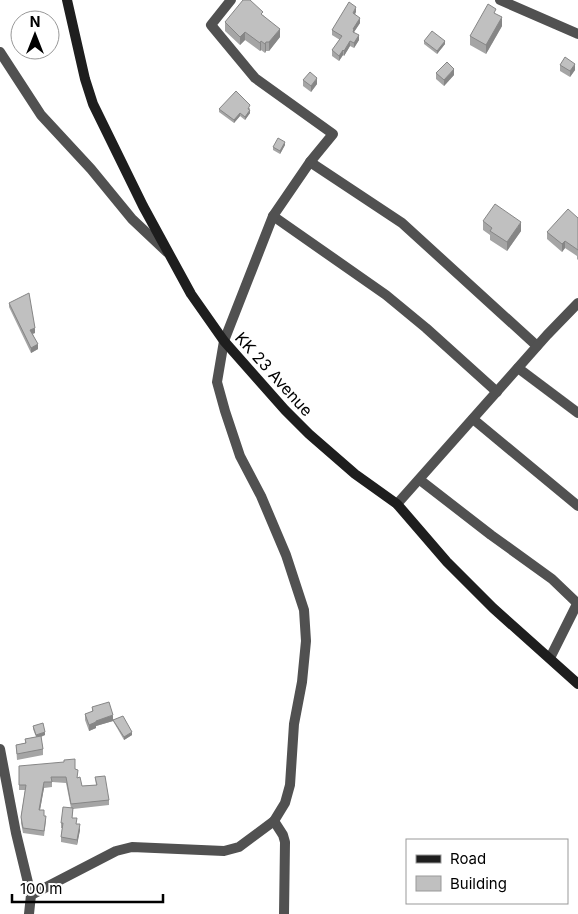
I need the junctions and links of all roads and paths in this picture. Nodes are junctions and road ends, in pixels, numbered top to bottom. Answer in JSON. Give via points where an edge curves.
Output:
{"nodes":[{"id":1,"x":68,"y":0,"type":"edge"},
{"id":2,"x":231,"y":0,"type":"edge"},
{"id":3,"x":500,"y":0,"type":"edge"},
{"id":4,"x":578,"y":34,"type":"edge"},
{"id":5,"x":0,"y":52,"type":"edge"},
{"id":6,"x":310,"y":162,"type":"junction"},
{"id":7,"x":273,"y":216,"type":"junction"},
{"id":8,"x":170,"y":254,"type":"junction"},
{"id":9,"x":578,"y":304,"type":"edge"},
{"id":10,"x":224,"y":341,"type":"junction"},
{"id":11,"x":537,"y":346,"type":"junction"},
{"id":12,"x":518,"y":368,"type":"junction"},
{"id":13,"x":497,"y":392,"type":"junction"},
{"id":14,"x":578,"y":413,"type":"edge"},
{"id":15,"x":473,"y":419,"type":"junction"},
{"id":16,"x":420,"y":480,"type":"junction"},
{"id":17,"x":397,"y":504,"type":"junction"},
{"id":18,"x":578,"y":506,"type":"edge"},
{"id":19,"x":578,"y":603,"type":"edge"},
{"id":20,"x":550,"y":658,"type":"junction"},
{"id":21,"x":578,"y":684,"type":"edge"},
{"id":22,"x":0,"y":749,"type":"edge"},
{"id":23,"x":274,"y":821,"type":"junction"},
{"id":24,"x":31,"y":895,"type":"junction"},
{"id":25,"x":30,"y":914,"type":"edge"},
{"id":26,"x":284,"y":914,"type":"edge"}],
"edges":[{"from":1,"to":8,"type":"main road","name":"KK 23 Avenue","via":[[93,104]]},
{"from":2,"to":6,"type":"street","via":[[211,25],[255,78],[333,134]]},
{"from":3,"to":4,"type":"street"},
{"from":5,"to":8,"type":"street","via":[[41,115],[132,219]]},
{"from":6,"to":7,"type":"street"},
{"from":6,"to":11,"type":"street","via":[[402,223]]},
{"from":7,"to":10,"type":"street"},
{"from":7,"to":13,"type":"street","via":[[386,295]]},
{"from":8,"to":10,"type":"main road","name":"KK 23 Avenue","via":[[191,294]]},
{"from":9,"to":11,"type":"street"},
{"from":10,"to":17,"type":"main road","name":"KK 23 Avenue","via":[[309,434],[355,474]]},
{"from":10,"to":23,"type":"street","via":[[217,382],[225,411],[240,456],[286,555],[304,610],[305,662],[294,724],[290,785],[285,803]]},
{"from":11,"to":12,"type":"street"},
{"from":12,"to":13,"type":"street"},
{"from":12,"to":14,"type":"street"},
{"from":13,"to":15,"type":"street"},
{"from":15,"to":16,"type":"street"},
{"from":15,"to":18,"type":"street"},
{"from":16,"to":17,"type":"street"},
{"from":16,"to":19,"type":"street","via":[[552,579]]},
{"from":17,"to":20,"type":"main road","name":"KK 23 Avenue","via":[[447,562]]},
{"from":19,"to":20,"type":"street"},
{"from":20,"to":21,"type":"main road","name":"KK 23 Avenue"},
{"from":22,"to":24,"type":"street"},
{"from":23,"to":24,"type":"street","via":[[238,847],[224,851],[132,847],[116,851]]},
{"from":23,"to":26,"type":"street","via":[[285,842]]},
{"from":24,"to":25,"type":"street"}]}
